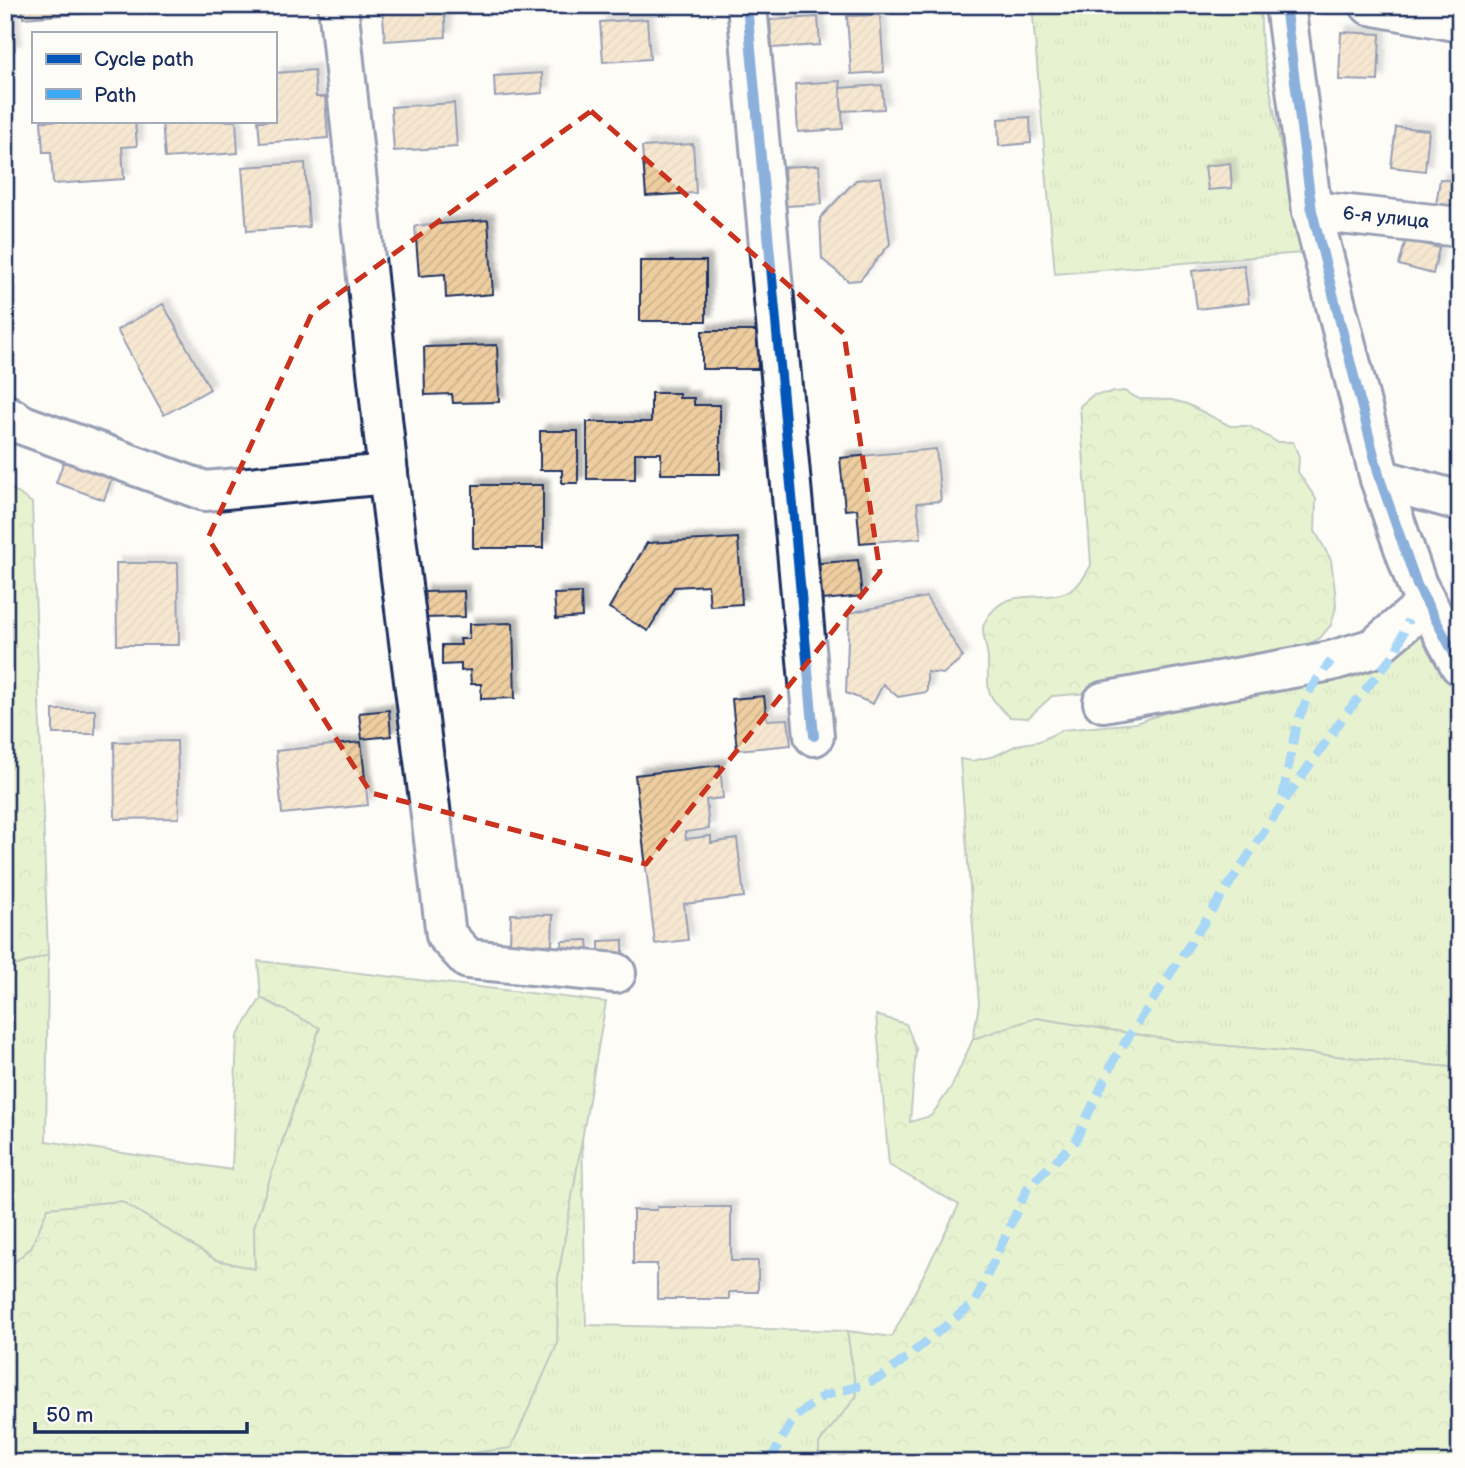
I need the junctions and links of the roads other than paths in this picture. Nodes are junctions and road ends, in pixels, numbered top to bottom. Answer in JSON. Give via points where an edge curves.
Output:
{"nodes":[{"id":1,"x":338,"y":5,"type":"edge"},
{"id":2,"x":747,"y":5,"type":"edge"},
{"id":3,"x":1285,"y":5,"type":"edge"},
{"id":4,"x":1370,"y":5,"type":"edge"},
{"id":5,"x":1460,"y":22,"type":"edge"},
{"id":6,"x":1312,"y":211,"type":"junction"},
{"id":7,"x":1460,"y":227,"type":"edge"},
{"id":8,"x":5,"y":414,"type":"edge"},
{"id":9,"x":388,"y":474,"type":"junction"},
{"id":10,"x":1380,"y":479,"type":"junction"},
{"id":11,"x":1460,"y":501,"type":"edge"},
{"id":12,"x":1426,"y":604,"type":"junction"},
{"id":13,"x":1460,"y":665,"type":"edge"},
{"id":14,"x":1103,"y":702,"type":"dead end"},
{"id":15,"x":814,"y":736,"type":"dead end"},
{"id":16,"x":616,"y":973,"type":"dead end"}],
"edges":[{"from":1,"to":9,"type":"street"},
{"from":2,"to":15,"type":"street"},
{"from":3,"to":6,"type":"street"},
{"from":4,"to":5,"type":"street"},
{"from":6,"to":7,"type":"street","name":"6-я улица"},
{"from":6,"to":10,"type":"street"},
{"from":8,"to":9,"type":"street","via":[[23,425],[205,491]]},
{"from":9,"to":16,"type":"street","via":[[446,935],[468,959]]},
{"from":10,"to":11,"type":"street"},
{"from":10,"to":12,"type":"street"},
{"from":12,"to":13,"type":"street"},
{"from":12,"to":14,"type":"street","via":[[1374,648],[1331,661]]}]}
